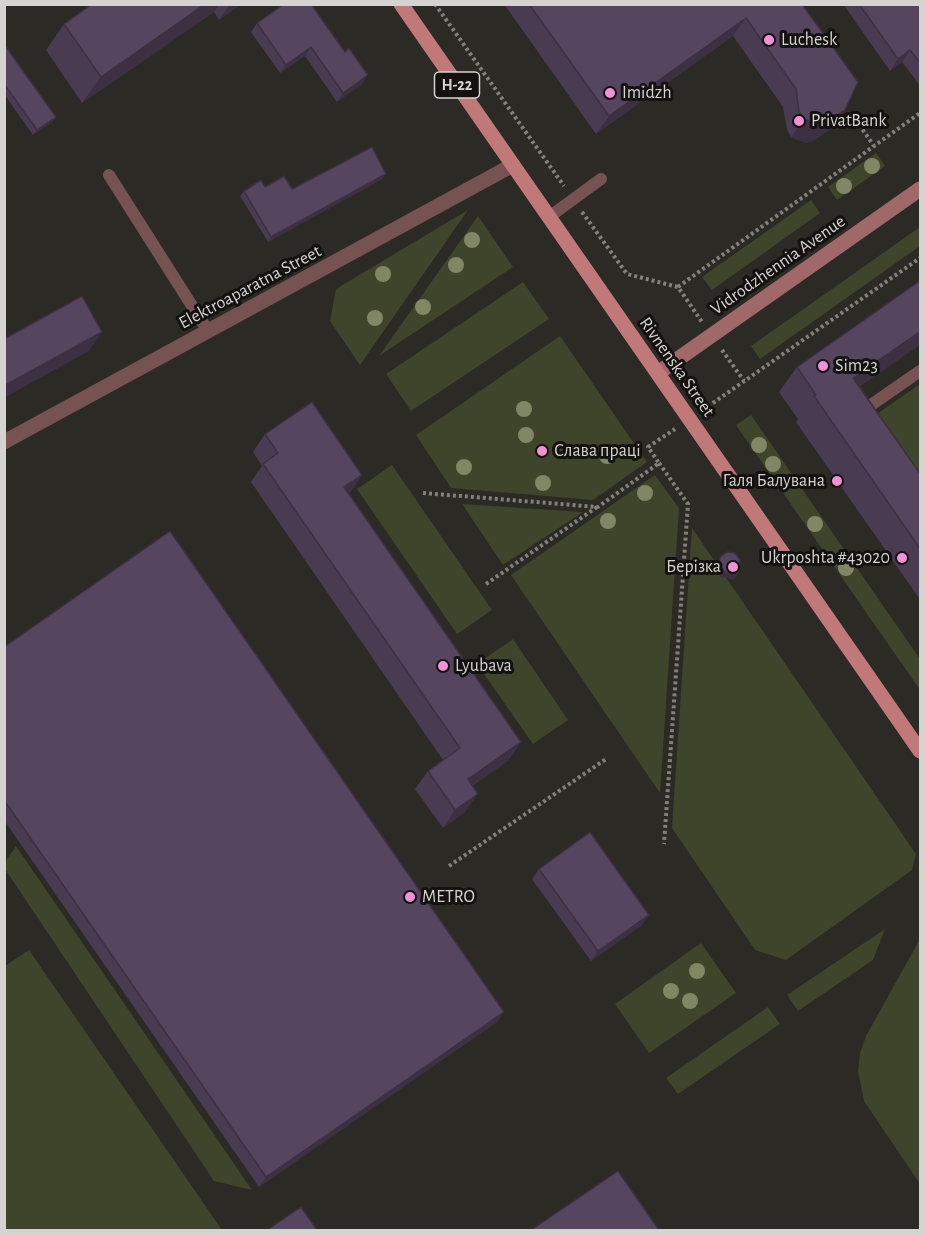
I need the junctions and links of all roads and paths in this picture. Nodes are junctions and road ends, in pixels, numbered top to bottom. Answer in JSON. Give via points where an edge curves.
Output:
{"nodes":[{"id":1,"x":401,"y":4,"type":"edge"},
{"id":2,"x":435,"y":4,"type":"edge"},
{"id":3,"x":921,"y":113,"type":"edge"},
{"id":4,"x":838,"y":114,"type":"edge"},
{"id":5,"x":874,"y":146,"type":"junction"},
{"id":6,"x":513,"y":165,"type":"junction"},
{"id":7,"x":110,"y":175,"type":"dead end"},
{"id":8,"x":601,"y":179,"type":"dead end"},
{"id":9,"x":921,"y":189,"type":"edge"},
{"id":10,"x":573,"y":199,"type":"junction"},
{"id":11,"x":549,"y":217,"type":"junction"},
{"id":12,"x":921,"y":258,"type":"edge"},
{"id":13,"x":208,"y":331,"type":"junction"},
{"id":14,"x":921,"y":371,"type":"edge"},
{"id":15,"x":658,"y":373,"type":"junction"},
{"id":16,"x":690,"y":419,"type":"junction"},
{"id":17,"x":867,"y":422,"type":"edge"},
{"id":18,"x":4,"y":442,"type":"edge"},
{"id":19,"x":659,"y":463,"type":"junction"},
{"id":20,"x":423,"y":493,"type":"dead end"},
{"id":21,"x":598,"y":507,"type":"junction"},
{"id":22,"x":486,"y":584,"type":"dead end"},
{"id":23,"x":921,"y":751,"type":"edge"},
{"id":24,"x":606,"y":759,"type":"dead end"},
{"id":25,"x":664,"y":844,"type":"dead end"},
{"id":26,"x":450,"y":866,"type":"dead end"}],
"edges":[{"from":1,"to":6,"type":"main road","name":"Rivnenska Street","number":"Н-22"},
{"from":2,"to":10,"type":"path"},
{"from":3,"to":5,"type":"path"},
{"from":4,"to":5,"type":"path","via":[[858,123]]},
{"from":5,"to":10,"type":"path","via":[[678,287],[627,274]]},
{"from":6,"to":11,"type":"main road","name":"Rivnenska Street","number":"Н-22"},
{"from":6,"to":13,"type":"street","name":"Elektroaparatna Street"},
{"from":7,"to":13,"type":"lane"},
{"from":8,"to":10,"type":"lane"},
{"from":9,"to":15,"type":"main road","name":"Vidrodzhennia Avenue"},
{"from":10,"to":11,"type":"lane"},
{"from":11,"to":15,"type":"main road","name":"Rivnenska Street","number":"Н-22"},
{"from":12,"to":16,"type":"path"},
{"from":13,"to":18,"type":"street","name":"Elektroaparatna Street"},
{"from":14,"to":17,"type":"lane","via":[[861,412]]},
{"from":15,"to":16,"type":"main road","name":"Rivnenska Street","number":"Н-22"},
{"from":16,"to":19,"type":"path","via":[[648,447]]},
{"from":16,"to":23,"type":"main road","name":"Rivnenska Street","number":"Н-22"},
{"from":19,"to":21,"type":"path"},
{"from":19,"to":25,"type":"path","via":[[688,504]]},
{"from":20,"to":21,"type":"path"},
{"from":21,"to":22,"type":"path"},
{"from":24,"to":26,"type":"path"}]}
